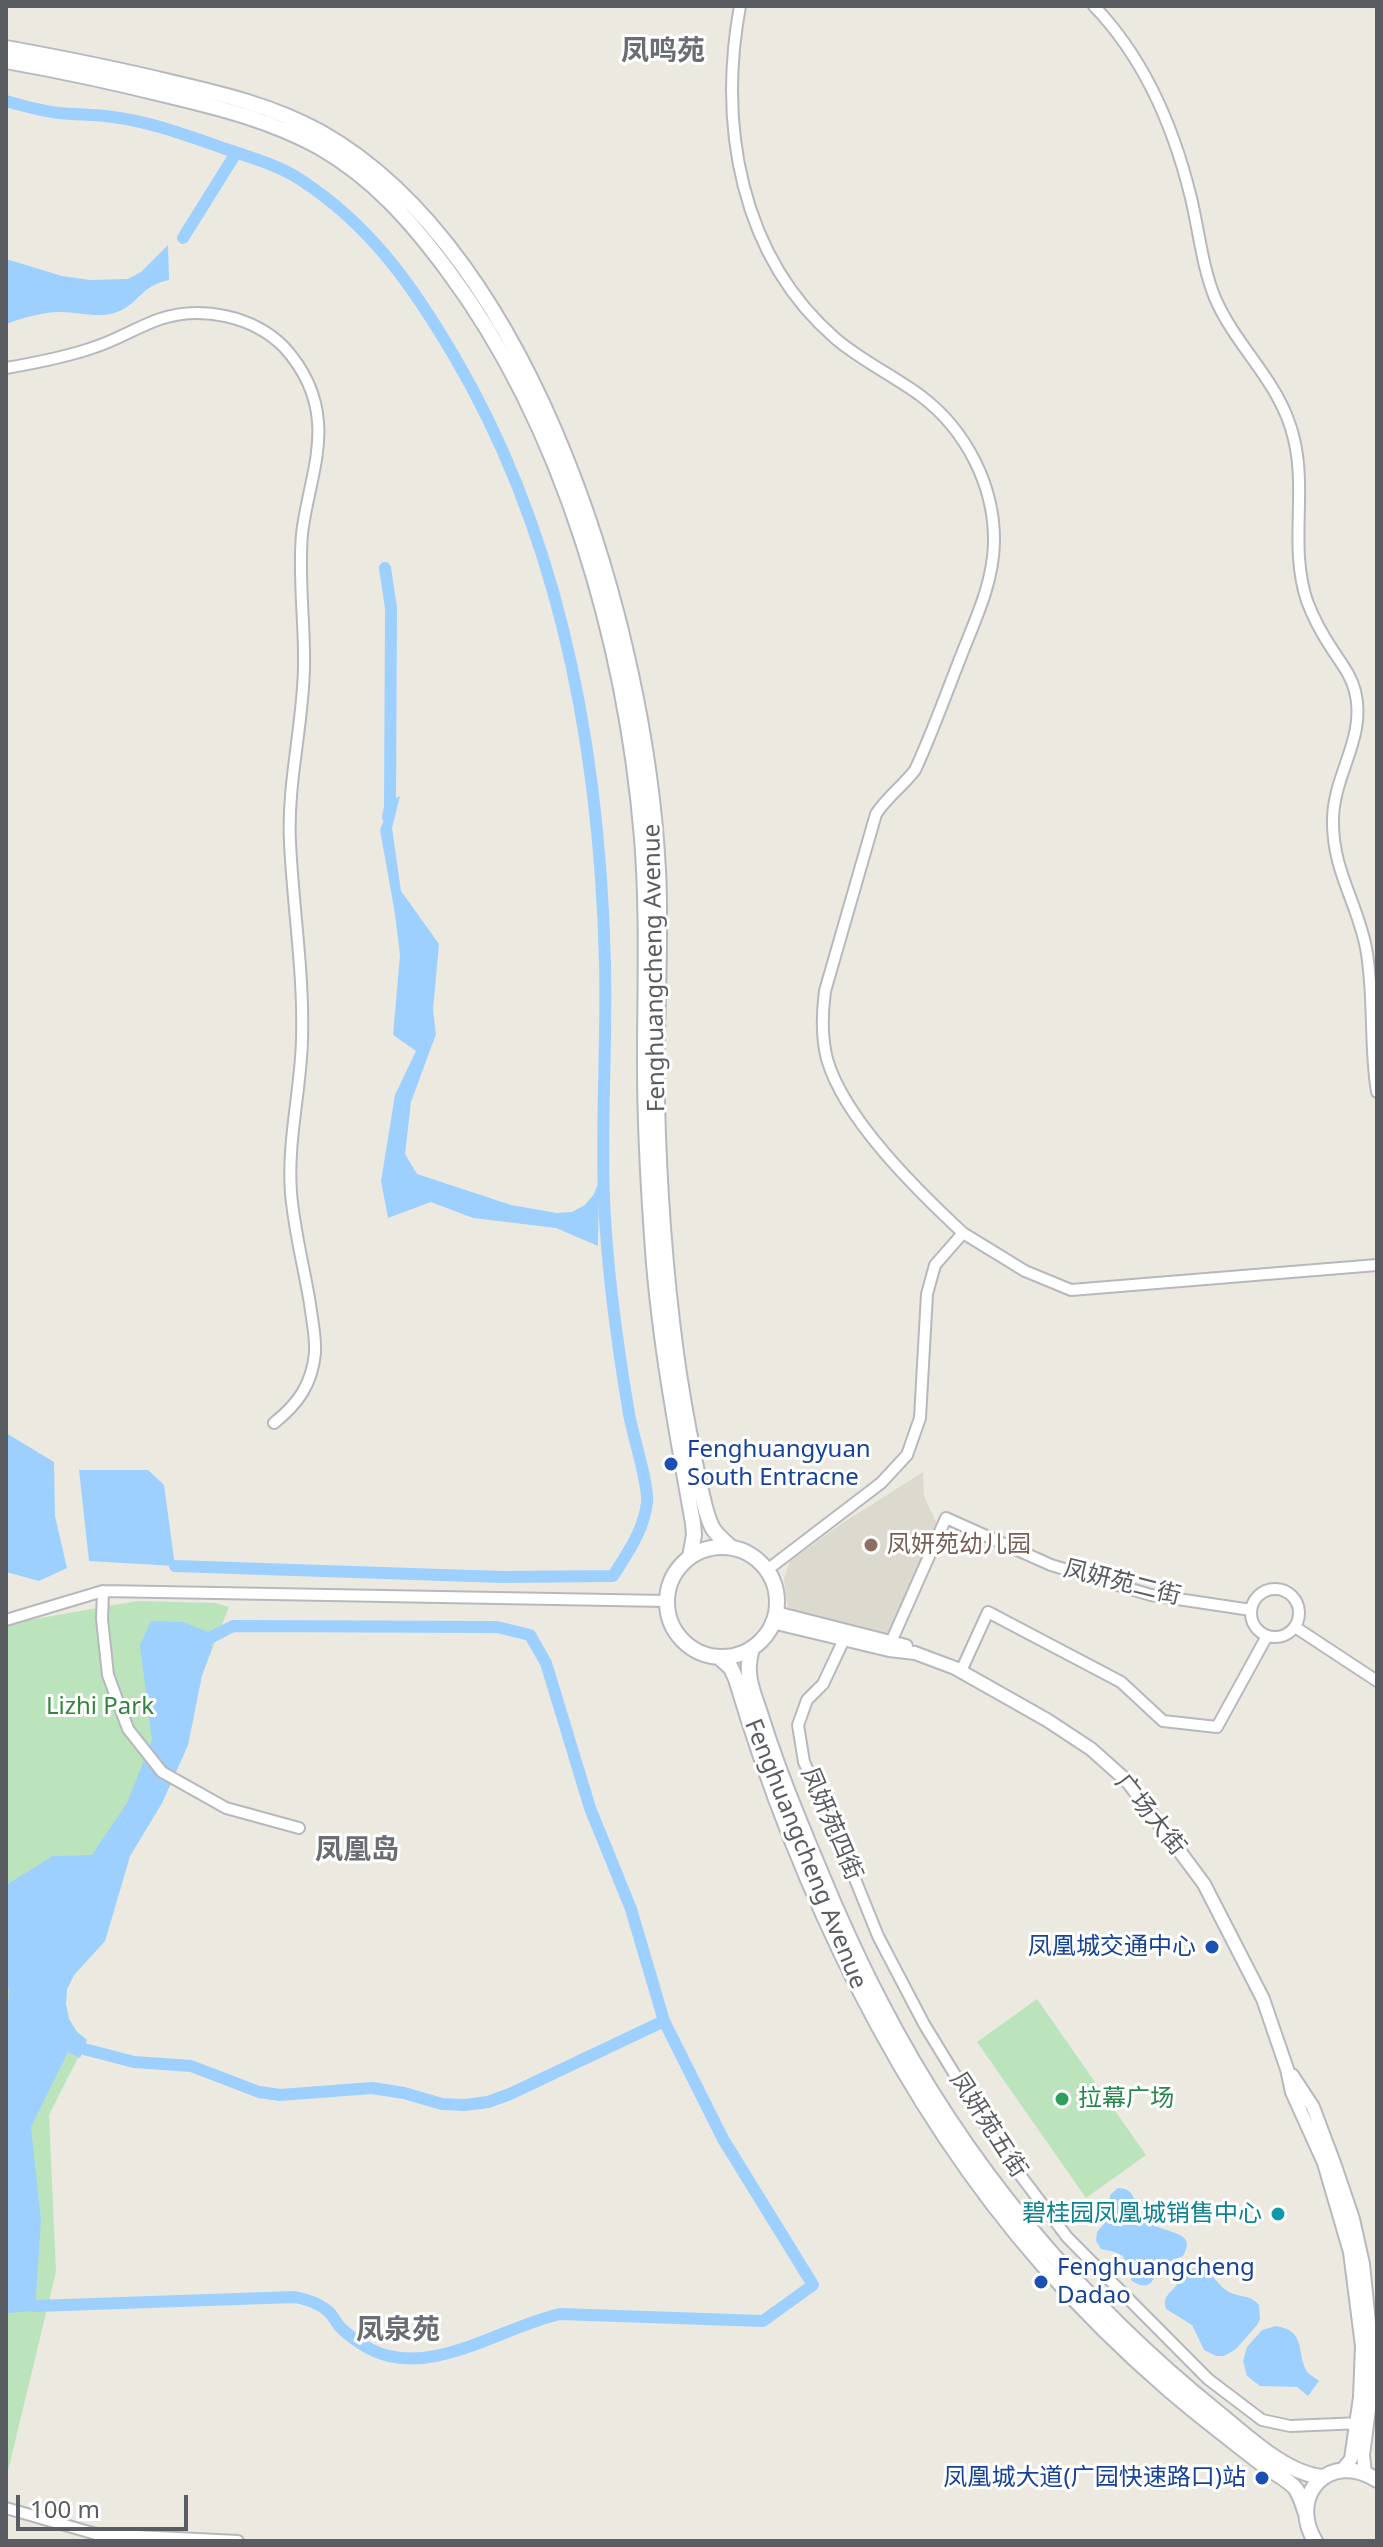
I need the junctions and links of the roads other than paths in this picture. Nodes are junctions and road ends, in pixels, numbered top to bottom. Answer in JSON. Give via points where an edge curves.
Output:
{"nodes":[{"id":1,"x":740,"y":6,"type":"edge"},
{"id":2,"x":1094,"y":6,"type":"edge"},
{"id":3,"x":6,"y":48,"type":"edge"},
{"id":4,"x":6,"y":61,"type":"edge"},
{"id":5,"x":6,"y":368,"type":"edge"},
{"id":6,"x":1377,"y":1092,"type":"edge"},
{"id":7,"x":963,"y":1233,"type":"junction"},
{"id":8,"x":1377,"y":1265,"type":"edge"},
{"id":9,"x":274,"y":1423,"type":"dead end"},
{"id":10,"x":731,"y":1547,"type":"junction"},
{"id":11,"x":690,"y":1557,"type":"junction"},
{"id":12,"x":767,"y":1570,"type":"junction"},
{"id":13,"x":103,"y":1591,"type":"junction"},
{"id":14,"x":666,"y":1601,"type":"junction"},
{"id":15,"x":1251,"y":1610,"type":"junction"},
{"id":16,"x":774,"y":1617,"type":"junction"},
{"id":17,"x":6,"y":1620,"type":"edge"},
{"id":18,"x":1295,"y":1627,"type":"junction"},
{"id":19,"x":845,"y":1635,"type":"junction"},
{"id":20,"x":1267,"y":1636,"type":"junction"},
{"id":21,"x":891,"y":1642,"type":"junction"},
{"id":22,"x":752,"y":1648,"type":"junction"},
{"id":23,"x":915,"y":1653,"type":"junction"},
{"id":24,"x":719,"y":1657,"type":"junction"},
{"id":25,"x":961,"y":1671,"type":"junction"},
{"id":26,"x":1377,"y":1681,"type":"edge"},
{"id":27,"x":299,"y":1828,"type":"dead end"},
{"id":28,"x":921,"y":2018,"type":"joint"},
{"id":29,"x":1287,"y":2069,"type":"junction"},
{"id":30,"x":1374,"y":2399,"type":"edge"},
{"id":31,"x":1362,"y":2423,"type":"junction"},
{"id":32,"x":1342,"y":2470,"type":"junction"},
{"id":33,"x":1371,"y":2476,"type":"edge"},
{"id":34,"x":1324,"y":2477,"type":"junction"},
{"id":35,"x":6,"y":2508,"type":"edge"},
{"id":36,"x":1305,"y":2511,"type":"junction"},
{"id":37,"x":238,"y":2541,"type":"edge"},
{"id":38,"x":1315,"y":2541,"type":"edge"}],
"edges":[{"from":1,"to":7,"type":"street","via":[[732,126],[745,191],[764,241],[807,311],[837,340],[921,396],[960,436],[975,460],[992,514],[988,587],[915,770],[876,814],[825,991],[822,1018],[827,1058],[844,1096],[892,1161]]},
{"from":2,"to":6,"type":"street","via":[[1123,40],[1155,97],[1191,195],[1215,296],[1227,323],[1275,389],[1294,438],[1300,573],[1307,600],[1346,669],[1357,703],[1355,738],[1337,788],[1334,847],[1365,944]]},
{"from":3,"to":10,"type":"main road","name":"Fenghuangcheng Avenue","via":[[246,101],[322,133],[355,154],[406,198],[466,271],[539,397],[609,583],[643,737],[658,870],[657,1103],[673,1331],[705,1508],[711,1525]]},
{"from":4,"to":11,"type":"main road","name":"Fenghuangcheng Avenue","via":[[258,120],[346,165],[386,196],[439,259],[489,331],[532,413],[575,519],[603,611],[637,789],[646,891],[644,1066],[652,1235],[664,1353],[693,1523]]},
{"from":5,"to":9,"type":"street","via":[[93,348],[161,319],[222,315],[264,331],[281,345],[308,381],[315,402],[317,447],[302,533],[304,667],[289,837],[302,994],[291,1195],[315,1349],[307,1387]]},
{"from":7,"to":8,"type":"street","via":[[1025,1271],[1071,1290]]},
{"from":7,"to":12,"type":"street","via":[[935,1265],[927,1294],[920,1418],[907,1455],[881,1483]]},
{"from":10,"to":11,"type":"main road","via":[[709,1548]]},
{"from":10,"to":12,"type":"main road","via":[[751,1555]]},
{"from":11,"to":14,"type":"main road","via":[[675,1572]]},
{"from":12,"to":16,"type":"main road","via":[[776,1591]]},
{"from":13,"to":14,"type":"street"},
{"from":13,"to":17,"type":"street"},
{"from":13,"to":27,"type":"street","via":[[108,1675],[128,1729],[162,1772],[226,1808]]},
{"from":14,"to":24,"type":"main road","via":[[676,1633],[692,1648]]},
{"from":15,"to":18,"type":"street","via":[[1258,1596],[1280,1589],[1297,1604]]},
{"from":15,"to":20,"type":"street","via":[[1255,1626]]},
{"from":15,"to":21,"type":"street","name":"凤妍苑二街","via":[[1151,1595],[1051,1565],[946,1518]]},
{"from":16,"to":19,"type":"street","name":"广场大街"},
{"from":16,"to":22,"type":"main road"},
{"from":18,"to":20,"type":"street","via":[[1282,1636]]},
{"from":18,"to":26,"type":"street"},
{"from":19,"to":21,"type":"street","name":"广场大街"},
{"from":19,"to":23,"type":"street","name":"广场大街"},
{"from":19,"to":28,"type":"street","name":"凤妍苑四街","via":[[798,1725],[804,1762],[878,1936]]},
{"from":20,"to":25,"type":"street","via":[[1217,1727],[1163,1721],[1121,1682],[988,1612]]},
{"from":21,"to":23,"type":"street","name":"广场大街"},
{"from":22,"to":24,"type":"main road"},
{"from":22,"to":34,"type":"main road","name":"Fenghuangcheng Avenue","via":[[748,1674],[757,1704],[831,1899],[912,2060],[973,2155],[1062,2268],[1160,2364],[1290,2467]]},
{"from":23,"to":25,"type":"street","name":"广场大街"},
{"from":24,"to":36,"type":"main road","name":"Fenghuangcheng Avenue","via":[[736,1679],[780,1807],[849,1967],[969,2170],[1042,2263],[1124,2350],[1292,2485]]},
{"from":25,"to":29,"type":"street","name":"广场大街","via":[[1069,1734],[1128,1782],[1204,1884],[1263,1999]]},
{"from":28,"to":31,"type":"street","name":"凤妍苑五街","via":[[999,2147],[1067,2237],[1208,2379],[1262,2420],[1290,2426]]},
{"from":29,"to":30,"type":"street","name":"广场大街","via":[[1313,2107],[1353,2219],[1363,2264]]},
{"from":29,"to":31,"type":"street","name":"广场大街","via":[[1324,2163],[1350,2252],[1362,2346]]},
{"from":30,"to":31,"type":"street","name":"广场大街"},
{"from":31,"to":32,"type":"street","name":"广场大街"},
{"from":31,"to":33,"type":"street","via":[[1363,2455]]},
{"from":32,"to":33,"type":"main road"},
{"from":32,"to":34,"type":"main road"},
{"from":34,"to":36,"type":"main road","via":[[1313,2487]]},
{"from":35,"to":37,"type":"street","via":[[96,2534]]},
{"from":36,"to":38,"type":"main road","name":"Fenghuangcheng Avenue"}]}
